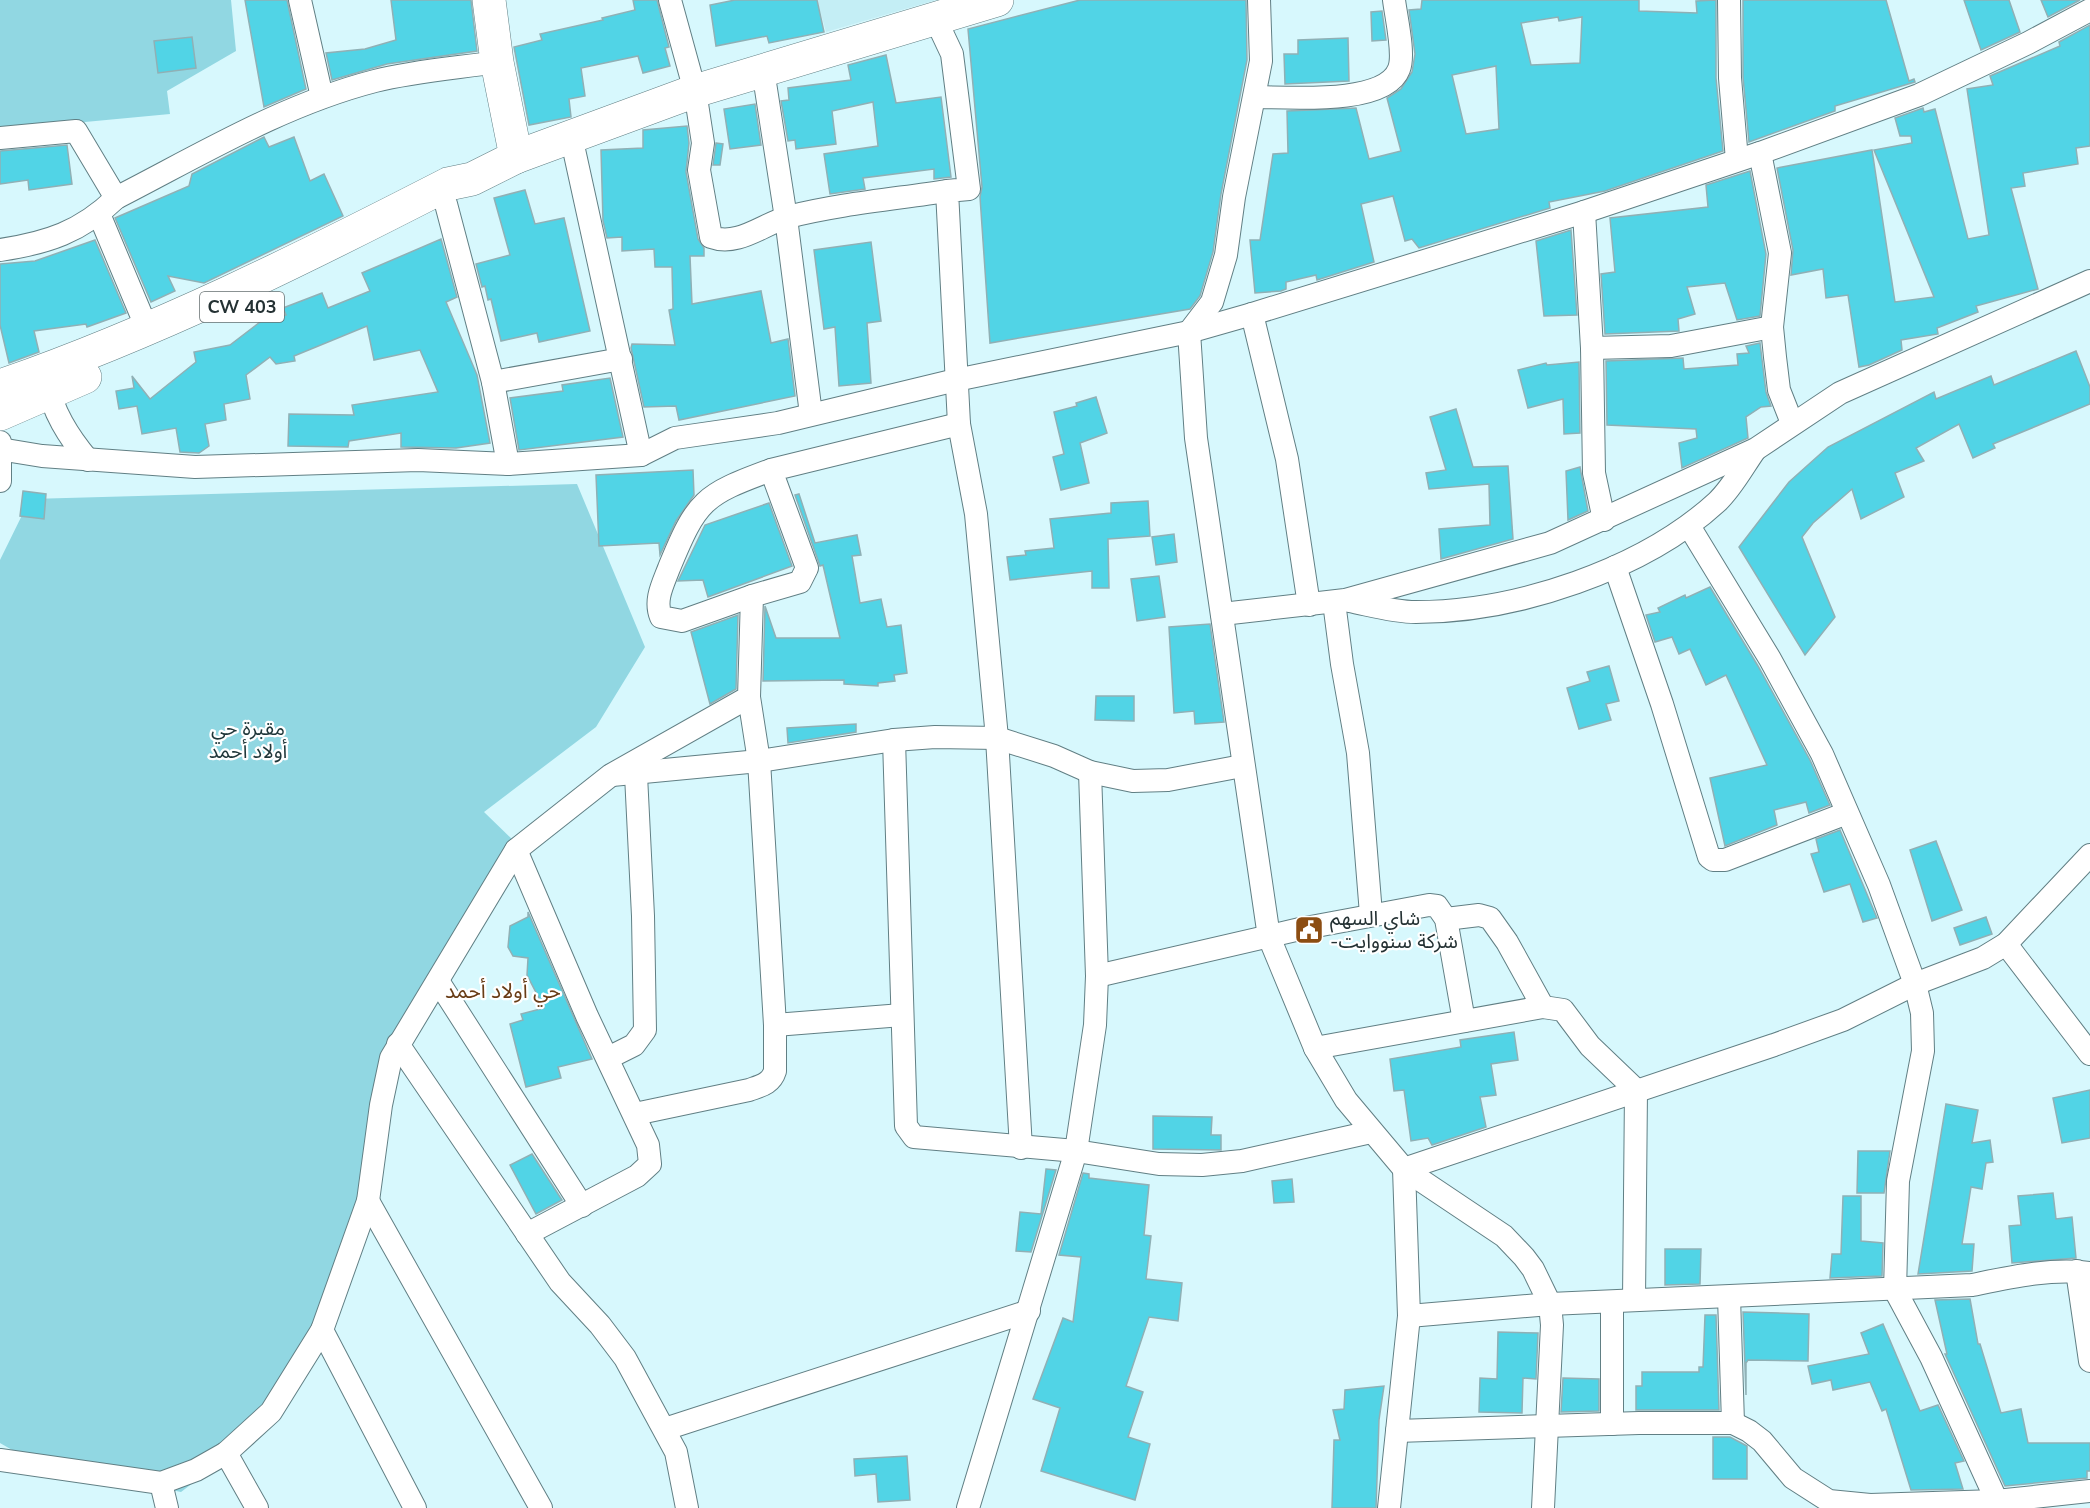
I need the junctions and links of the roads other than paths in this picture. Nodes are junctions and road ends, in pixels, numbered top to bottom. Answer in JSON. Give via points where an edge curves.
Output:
{"nodes":[{"id":1,"x":300,"y":0,"type":"edge"},
{"id":2,"x":489,"y":0,"type":"edge"},
{"id":3,"x":670,"y":0,"type":"edge"},
{"id":4,"x":997,"y":0,"type":"edge"},
{"id":5,"x":1259,"y":0,"type":"edge"},
{"id":6,"x":1394,"y":0,"type":"edge"},
{"id":7,"x":1729,"y":0,"type":"edge"},
{"id":8,"x":2090,"y":10,"type":"edge"},
{"id":9,"x":936,"y":20,"type":"junction"},
{"id":10,"x":497,"y":62,"type":"junction"},
{"id":11,"x":763,"y":70,"type":"junction"},
{"id":12,"x":694,"y":91,"type":"junction"},
{"id":13,"x":322,"y":97,"type":"junction"},
{"id":14,"x":1255,"y":97,"type":"junction"},
{"id":15,"x":571,"y":136,"type":"junction"},
{"id":16,"x":0,"y":138,"type":"edge"},
{"id":17,"x":1760,"y":153,"type":"junction"},
{"id":18,"x":516,"y":157,"type":"junction"},
{"id":19,"x":1737,"y":160,"type":"junction"},
{"id":20,"x":472,"y":179,"type":"junction"},
{"id":21,"x":947,"y":190,"type":"junction"},
{"id":22,"x":116,"y":198,"type":"junction"},
{"id":23,"x":446,"y":204,"type":"junction"},
{"id":24,"x":1584,"y":212,"type":"junction"},
{"id":25,"x":99,"y":214,"type":"junction"},
{"id":26,"x":786,"y":218,"type":"junction"},
{"id":27,"x":0,"y":250,"type":"edge"},
{"id":28,"x":2090,"y":281,"type":"edge"},
{"id":29,"x":1252,"y":314,"type":"junction"},
{"id":30,"x":1772,"y":327,"type":"junction"},
{"id":31,"x":148,"y":331,"type":"junction"},
{"id":32,"x":1189,"y":332,"type":"junction"},
{"id":33,"x":1592,"y":348,"type":"junction"},
{"id":34,"x":621,"y":359,"type":"junction"},
{"id":35,"x":956,"y":380,"type":"junction"},
{"id":36,"x":46,"y":381,"type":"junction"},
{"id":37,"x":493,"y":382,"type":"junction"},
{"id":38,"x":0,"y":386,"type":"edge"},
{"id":39,"x":0,"y":414,"type":"edge"},
{"id":40,"x":811,"y":414,"type":"junction"},
{"id":41,"x":1792,"y":423,"type":"junction"},
{"id":42,"x":959,"y":424,"type":"junction"},
{"id":43,"x":0,"y":442,"type":"edge"},
{"id":44,"x":0,"y":449,"type":"edge"},
{"id":45,"x":1756,"y":449,"type":"junction"},
{"id":46,"x":641,"y":455,"type":"junction"},
{"id":47,"x":88,"y":460,"type":"junction"},
{"id":48,"x":508,"y":464,"type":"junction"},
{"id":49,"x":771,"y":470,"type":"junction"},
{"id":50,"x":0,"y":481,"type":"edge"},
{"id":51,"x":1604,"y":520,"type":"junction"},
{"id":52,"x":1689,"y":526,"type":"junction"},
{"id":53,"x":1615,"y":567,"type":"junction"},
{"id":54,"x":752,"y":596,"type":"junction"},
{"id":55,"x":1339,"y":601,"type":"junction"},
{"id":56,"x":1309,"y":605,"type":"junction"},
{"id":57,"x":1222,"y":614,"type":"junction"},
{"id":58,"x":749,"y":697,"type":"junction"},
{"id":59,"x":997,"y":738,"type":"junction"},
{"id":60,"x":894,"y":740,"type":"junction"},
{"id":61,"x":759,"y":761,"type":"junction"},
{"id":62,"x":1242,"y":766,"type":"junction"},
{"id":63,"x":1090,"y":772,"type":"junction"},
{"id":64,"x":611,"y":775,"type":"junction"},
{"id":65,"x":636,"y":775,"type":"junction"},
{"id":66,"x":1847,"y":813,"type":"junction"},
{"id":67,"x":516,"y":850,"type":"junction"},
{"id":68,"x":2090,"y":855,"type":"edge"},
{"id":69,"x":1371,"y":914,"type":"junction"},
{"id":70,"x":1446,"y":919,"type":"junction"},
{"id":71,"x":1269,"y":937,"type":"junction"},
{"id":72,"x":2006,"y":944,"type":"junction"},
{"id":73,"x":1097,"y":976,"type":"junction"},
{"id":74,"x":438,"y":981,"type":"junction"},
{"id":75,"x":1915,"y":984,"type":"junction"},
{"id":76,"x":1543,"y":1007,"type":"junction"},
{"id":77,"x":902,"y":1015,"type":"junction"},
{"id":78,"x":1464,"y":1021,"type":"junction"},
{"id":79,"x":775,"y":1025,"type":"junction"},
{"id":80,"x":398,"y":1044,"type":"junction"},
{"id":81,"x":1315,"y":1048,"type":"junction"},
{"id":82,"x":2090,"y":1054,"type":"edge"},
{"id":83,"x":608,"y":1058,"type":"junction"},
{"id":84,"x":1636,"y":1090,"type":"junction"},
{"id":85,"x":635,"y":1114,"type":"junction"},
{"id":86,"x":1371,"y":1132,"type":"junction"},
{"id":87,"x":1021,"y":1148,"type":"junction"},
{"id":88,"x":1076,"y":1151,"type":"junction"},
{"id":89,"x":1404,"y":1169,"type":"junction"},
{"id":90,"x":368,"y":1201,"type":"junction"},
{"id":91,"x":582,"y":1206,"type":"junction"},
{"id":92,"x":527,"y":1234,"type":"junction"},
{"id":93,"x":2084,"y":1272,"type":"edge"},
{"id":94,"x":1895,"y":1290,"type":"junction"},
{"id":95,"x":1729,"y":1297,"type":"junction"},
{"id":96,"x":1623,"y":1301,"type":"junction"},
{"id":97,"x":1550,"y":1304,"type":"junction"},
{"id":98,"x":1029,"y":1311,"type":"junction"},
{"id":99,"x":1410,"y":1316,"type":"junction"},
{"id":100,"x":322,"y":1330,"type":"junction"},
{"id":101,"x":2090,"y":1361,"type":"edge"},
{"id":102,"x":1733,"y":1423,"type":"junction"},
{"id":103,"x":1612,"y":1424,"type":"junction"},
{"id":104,"x":1547,"y":1426,"type":"junction"},
{"id":105,"x":664,"y":1429,"type":"junction"},
{"id":106,"x":1397,"y":1431,"type":"junction"},
{"id":107,"x":226,"y":1453,"type":"junction"},
{"id":108,"x":0,"y":1460,"type":"edge"},
{"id":109,"x":161,"y":1483,"type":"junction"},
{"id":110,"x":2090,"y":1491,"type":"edge"},
{"id":111,"x":1998,"y":1505,"type":"edge"},
{"id":112,"x":167,"y":1508,"type":"edge"},
{"id":113,"x":257,"y":1508,"type":"edge"},
{"id":114,"x":415,"y":1508,"type":"edge"},
{"id":115,"x":541,"y":1508,"type":"edge"},
{"id":116,"x":687,"y":1508,"type":"edge"},
{"id":117,"x":968,"y":1508,"type":"edge"},
{"id":118,"x":1389,"y":1508,"type":"edge"},
{"id":119,"x":1543,"y":1508,"type":"edge"}],
"edges":[{"from":1,"to":13,"type":"street"},
{"from":2,"to":10,"type":"main road"},
{"from":3,"to":12,"type":"street"},
{"from":4,"to":9,"type":"main road"},
{"from":5,"to":14,"type":"street","via":[[1261,61]]},
{"from":6,"to":14,"type":"street","via":[[1400,52],[1399,69],[1391,80],[1355,95]]},
{"from":7,"to":19,"type":"street"},
{"from":8,"to":17,"type":"street","via":[[1919,95]]},
{"from":9,"to":11,"type":"main road"},
{"from":9,"to":21,"type":"street","via":[[952,54],[969,189]]},
{"from":10,"to":13,"type":"street","via":[[376,81]]},
{"from":10,"to":18,"type":"main road"},
{"from":11,"to":12,"type":"main road"},
{"from":11,"to":26,"type":"street"},
{"from":12,"to":15,"type":"main road"},
{"from":12,"to":26,"type":"street","via":[[703,143],[699,170],[702,199],[711,237],[722,241],[762,230]]},
{"from":13,"to":22,"type":"street","via":[[274,116]]},
{"from":14,"to":32,"type":"street","via":[[1221,278],[1212,302]]},
{"from":15,"to":18,"type":"main road"},
{"from":15,"to":34,"type":"street"},
{"from":16,"to":22,"type":"street","via":[[76,131]]},
{"from":17,"to":19,"type":"street"},
{"from":17,"to":30,"type":"street","via":[[1780,253]]},
{"from":18,"to":20,"type":"main road","number":"CW 403"},
{"from":19,"to":24,"type":"street"},
{"from":20,"to":23,"type":"main road","number":"CW 403"},
{"from":20,"to":31,"type":"main road","number":"CW 403","via":[[448,184],[290,265]]},
{"from":21,"to":26,"type":"street"},
{"from":21,"to":35,"type":"street"},
{"from":22,"to":25,"type":"street"},
{"from":23,"to":36,"type":"main road","number":"CW 403","via":[[284,288]]},
{"from":23,"to":37,"type":"street"},
{"from":24,"to":29,"type":"street"},
{"from":24,"to":33,"type":"street"},
{"from":25,"to":27,"type":"street","via":[[64,236]]},
{"from":25,"to":31,"type":"street"},
{"from":26,"to":40,"type":"street"},
{"from":28,"to":41,"type":"street","via":[[1840,393]]},
{"from":29,"to":32,"type":"street"},
{"from":29,"to":56,"type":"street","via":[[1287,459]]},
{"from":30,"to":33,"type":"street","via":[[1671,346]]},
{"from":30,"to":41,"type":"street","via":[[1779,390]]},
{"from":31,"to":36,"type":"main road","number":"CW 403"},
{"from":32,"to":35,"type":"street"},
{"from":32,"to":57,"type":"street","via":[[1196,438]]},
{"from":33,"to":51,"type":"street","via":[[1594,473]]},
{"from":34,"to":37,"type":"street"},
{"from":34,"to":46,"type":"street"},
{"from":35,"to":40,"type":"street"},
{"from":35,"to":42,"type":"street"},
{"from":36,"to":38,"type":"main road","number":"CW 403"},
{"from":36,"to":39,"type":"main road","number":"CW 403"},
{"from":36,"to":47,"type":"street","via":[[69,438]]},
{"from":37,"to":48,"type":"street"},
{"from":40,"to":46,"type":"street","via":[[740,430],[675,438]]},
{"from":41,"to":45,"type":"street"},
{"from":42,"to":49,"type":"street"},
{"from":42,"to":59,"type":"street","via":[[975,514]]},
{"from":43,"to":44,"type":"street"},
{"from":44,"to":47,"type":"street"},
{"from":44,"to":50,"type":"street"},
{"from":45,"to":51,"type":"street"},
{"from":45,"to":52,"type":"street","via":[[1720,500]]},
{"from":46,"to":48,"type":"street"},
{"from":47,"to":48,"type":"street","via":[[195,467],[418,460]]},
{"from":49,"to":54,"type":"street","via":[[807,568],[800,582]]},
{"from":49,"to":54,"type":"street","via":[[722,488],[700,506],[682,535],[657,605],[661,617],[682,621]]},
{"from":51,"to":55,"type":"street","via":[[1503,558]]},
{"from":52,"to":53,"type":"street"},
{"from":52,"to":66,"type":"street","via":[[1822,754]]},
{"from":53,"to":55,"type":"street","via":[[1526,597],[1472,608],[1416,612]]},
{"from":53,"to":66,"type":"street","via":[[1709,857],[1725,860]]},
{"from":54,"to":58,"type":"street"},
{"from":55,"to":56,"type":"street"},
{"from":55,"to":69,"type":"street","via":[[1342,664],[1358,753]]},
{"from":56,"to":57,"type":"street"},
{"from":57,"to":62,"type":"street"},
{"from":58,"to":61,"type":"street"},
{"from":58,"to":64,"type":"street"},
{"from":59,"to":60,"type":"street"},
{"from":59,"to":63,"type":"street"},
{"from":59,"to":87,"type":"street"},
{"from":60,"to":61,"type":"street"},
{"from":60,"to":77,"type":"street"},
{"from":61,"to":65,"type":"street"},
{"from":61,"to":79,"type":"street"},
{"from":62,"to":63,"type":"street","via":[[1168,780],[1133,781]]},
{"from":62,"to":71,"type":"street"},
{"from":63,"to":73,"type":"street"},
{"from":64,"to":65,"type":"street"},
{"from":64,"to":67,"type":"street"},
{"from":65,"to":83,"type":"street","via":[[644,916],[645,1030],[634,1045]]},
{"from":66,"to":75,"type":"street","via":[[1879,885]]},
{"from":67,"to":74,"type":"street"},
{"from":67,"to":83,"type":"street"},
{"from":68,"to":72,"type":"street"},
{"from":69,"to":70,"type":"street","via":[[1429,905],[1437,906]]},
{"from":69,"to":71,"type":"street"},
{"from":70,"to":76,"type":"street","via":[[1479,915],[1490,918],[1508,942]]},
{"from":70,"to":78,"type":"street"},
{"from":71,"to":73,"type":"street"},
{"from":71,"to":81,"type":"street"},
{"from":72,"to":75,"type":"street","via":[[1983,958]]},
{"from":72,"to":82,"type":"street"},
{"from":73,"to":88,"type":"street","via":[[1095,1025]]},
{"from":74,"to":80,"type":"street"},
{"from":74,"to":91,"type":"street"},
{"from":75,"to":84,"type":"street","via":[[1843,1020]]},
{"from":75,"to":94,"type":"street","via":[[1922,1013],[1923,1051],[1898,1181]]},
{"from":76,"to":78,"type":"street"},
{"from":76,"to":84,"type":"street","via":[[1567,1013],[1590,1046]]},
{"from":77,"to":79,"type":"street"},
{"from":77,"to":87,"type":"street","via":[[908,1131],[920,1139]]},
{"from":78,"to":81,"type":"street"},
{"from":79,"to":85,"type":"street","via":[[777,1062],[773,1078],[766,1084]]},
{"from":80,"to":90,"type":"street","via":[[386,1077]]},
{"from":80,"to":92,"type":"street"},
{"from":81,"to":86,"type":"street","via":[[1346,1100]]},
{"from":83,"to":85,"type":"street"},
{"from":84,"to":89,"type":"street"},
{"from":84,"to":96,"type":"street"},
{"from":85,"to":91,"type":"street","via":[[648,1145],[647,1170]]},
{"from":86,"to":88,"type":"street","via":[[1242,1161],[1202,1165],[1159,1164]]},
{"from":86,"to":89,"type":"street"},
{"from":87,"to":88,"type":"street"},
{"from":88,"to":98,"type":"street"},
{"from":89,"to":97,"type":"street","via":[[1504,1236],[1533,1269]]},
{"from":89,"to":99,"type":"street"},
{"from":90,"to":100,"type":"street"},
{"from":90,"to":115,"type":"street"},
{"from":91,"to":92,"type":"street"},
{"from":92,"to":105,"type":"street","via":[[560,1282],[625,1358]]},
{"from":93,"to":94,"type":"street","via":[[2015,1275],[1972,1286]]},
{"from":93,"to":101,"type":"street"},
{"from":94,"to":95,"type":"street"},
{"from":94,"to":111,"type":"street","via":[[1931,1357]]},
{"from":95,"to":96,"type":"street"},
{"from":95,"to":102,"type":"street"},
{"from":96,"to":97,"type":"street"},
{"from":96,"to":103,"type":"street"},
{"from":97,"to":99,"type":"street"},
{"from":97,"to":104,"type":"street"},
{"from":98,"to":105,"type":"street"},
{"from":98,"to":117,"type":"street"},
{"from":99,"to":106,"type":"street"},
{"from":100,"to":107,"type":"street","via":[[271,1412]]},
{"from":100,"to":114,"type":"street"},
{"from":102,"to":103,"type":"street"},
{"from":102,"to":111,"type":"street","via":[[1749,1431],[1793,1478],[1829,1502]]},
{"from":103,"to":104,"type":"street"},
{"from":104,"to":106,"type":"street"},
{"from":104,"to":119,"type":"street"},
{"from":105,"to":116,"type":"street","via":[[676,1452]]},
{"from":106,"to":118,"type":"street"},
{"from":107,"to":109,"type":"street"},
{"from":107,"to":113,"type":"street"},
{"from":108,"to":109,"type":"street"},
{"from":109,"to":112,"type":"street"},
{"from":110,"to":111,"type":"street"}]}
